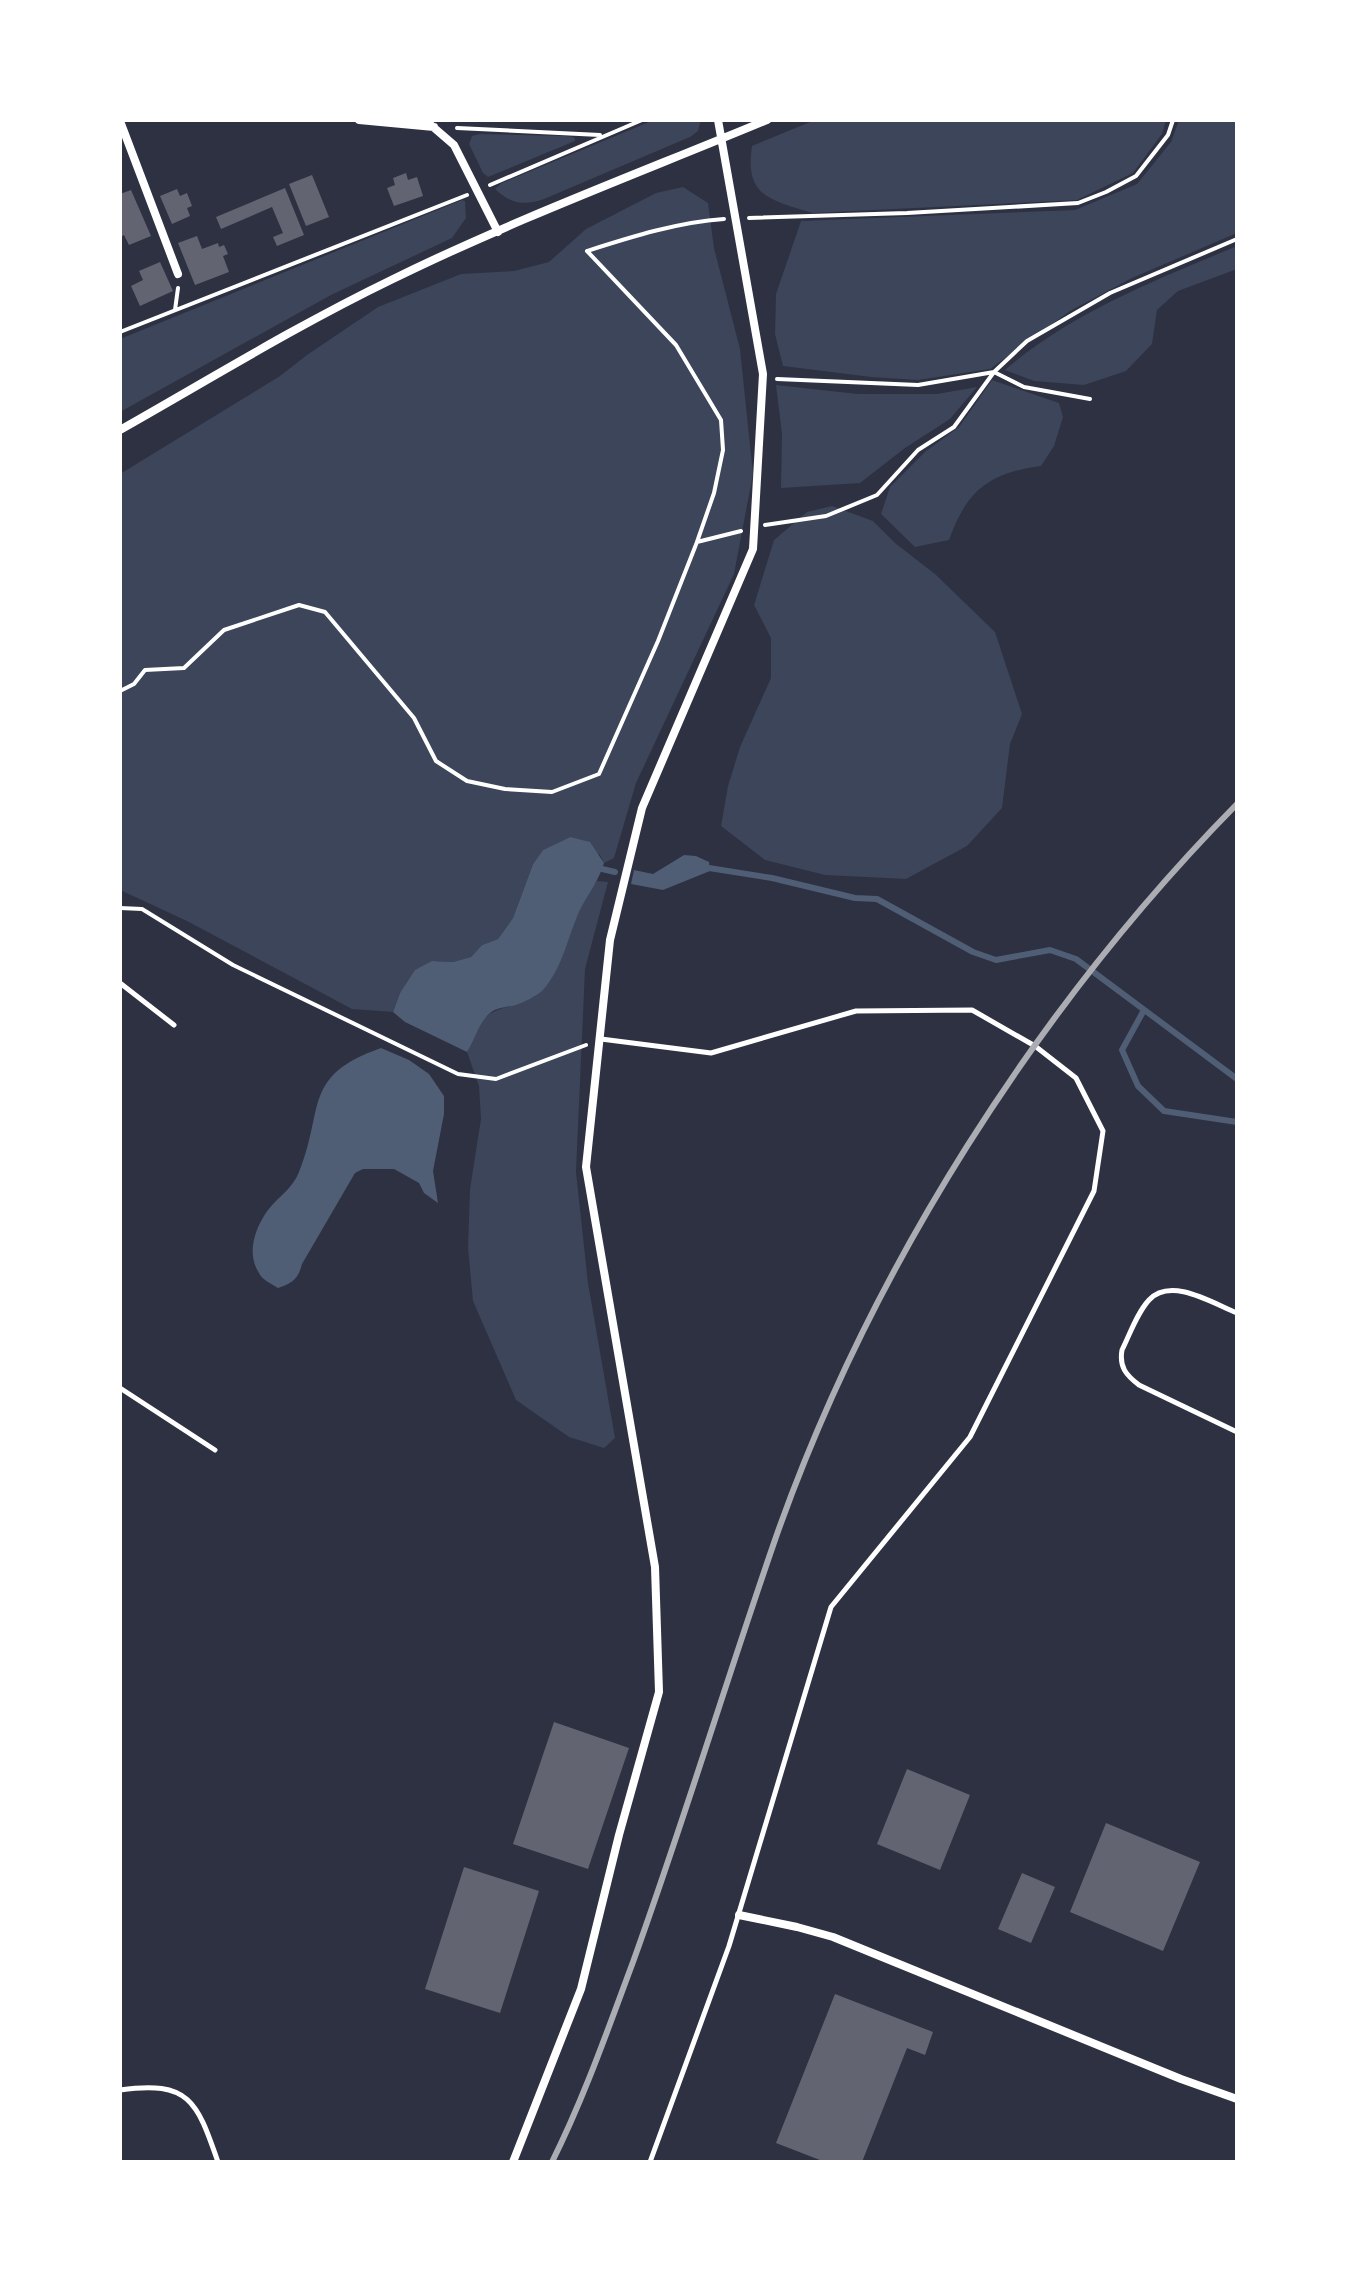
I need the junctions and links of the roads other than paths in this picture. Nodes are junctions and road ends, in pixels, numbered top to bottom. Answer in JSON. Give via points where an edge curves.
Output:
{"nodes":[{"id":1,"x":359,"y":120,"type":"edge"},
{"id":2,"x":425,"y":120,"type":"edge"},
{"id":3,"x":718,"y":120,"type":"edge"},
{"id":4,"x":767,"y":120,"type":"edge"},
{"id":5,"x":120,"y":121,"type":"edge"},
{"id":6,"x":435,"y":128,"type":"junction"},
{"id":7,"x":721,"y":139,"type":"junction"},
{"id":8,"x":498,"y":232,"type":"junction"},
{"id":9,"x":178,"y":274,"type":"road end"},
{"id":10,"x":120,"y":430,"type":"edge"},
{"id":11,"x":120,"y":983,"type":"edge"},
{"id":12,"x":174,"y":1025,"type":"dead end"},
{"id":13,"x":601,"y":1039,"type":"junction"},
{"id":14,"x":1237,"y":1313,"type":"edge"},
{"id":15,"x":120,"y":1388,"type":"edge"},
{"id":16,"x":1237,"y":1432,"type":"edge"},
{"id":17,"x":215,"y":1450,"type":"dead end"},
{"id":18,"x":739,"y":1915,"type":"junction"},
{"id":19,"x":120,"y":2090,"type":"edge"},
{"id":20,"x":1237,"y":2099,"type":"edge"},
{"id":21,"x":218,"y":2162,"type":"edge"},
{"id":22,"x":513,"y":2162,"type":"edge"},
{"id":23,"x":650,"y":2162,"type":"edge"}],
"edges":[{"from":1,"to":6,"type":"street"},
{"from":2,"to":6,"type":"street"},
{"from":3,"to":7,"type":"street"},
{"from":4,"to":7,"type":"street"},
{"from":5,"to":9,"type":"street"},
{"from":6,"to":8,"type":"street","via":[[454,145]]},
{"from":7,"to":8,"type":"street"},
{"from":7,"to":13,"type":"street","via":[[762,378],[753,549],[642,808],[610,940]]},
{"from":8,"to":10,"type":"street","via":[[294,330]]},
{"from":11,"to":12,"type":"lane"},
{"from":13,"to":18,"type":"lane","via":[[711,1053],[856,1011],[972,1010],[1035,1046],[1076,1078],[1103,1131],[1094,1191],[970,1437],[831,1607]]},
{"from":13,"to":22,"type":"street","via":[[586,1167],[655,1567],[659,1692],[581,1989]]},
{"from":14,"to":16,"type":"lane","via":[[1189,1293],[1164,1291],[1147,1302],[1120,1359],[1139,1385]]},
{"from":15,"to":17,"type":"lane"},
{"from":18,"to":20,"type":"street","via":[[833,1937]]},
{"from":18,"to":23,"type":"lane"},
{"from":19,"to":21,"type":"lane","via":[[149,2086],[185,2095],[203,2119]]}]}
